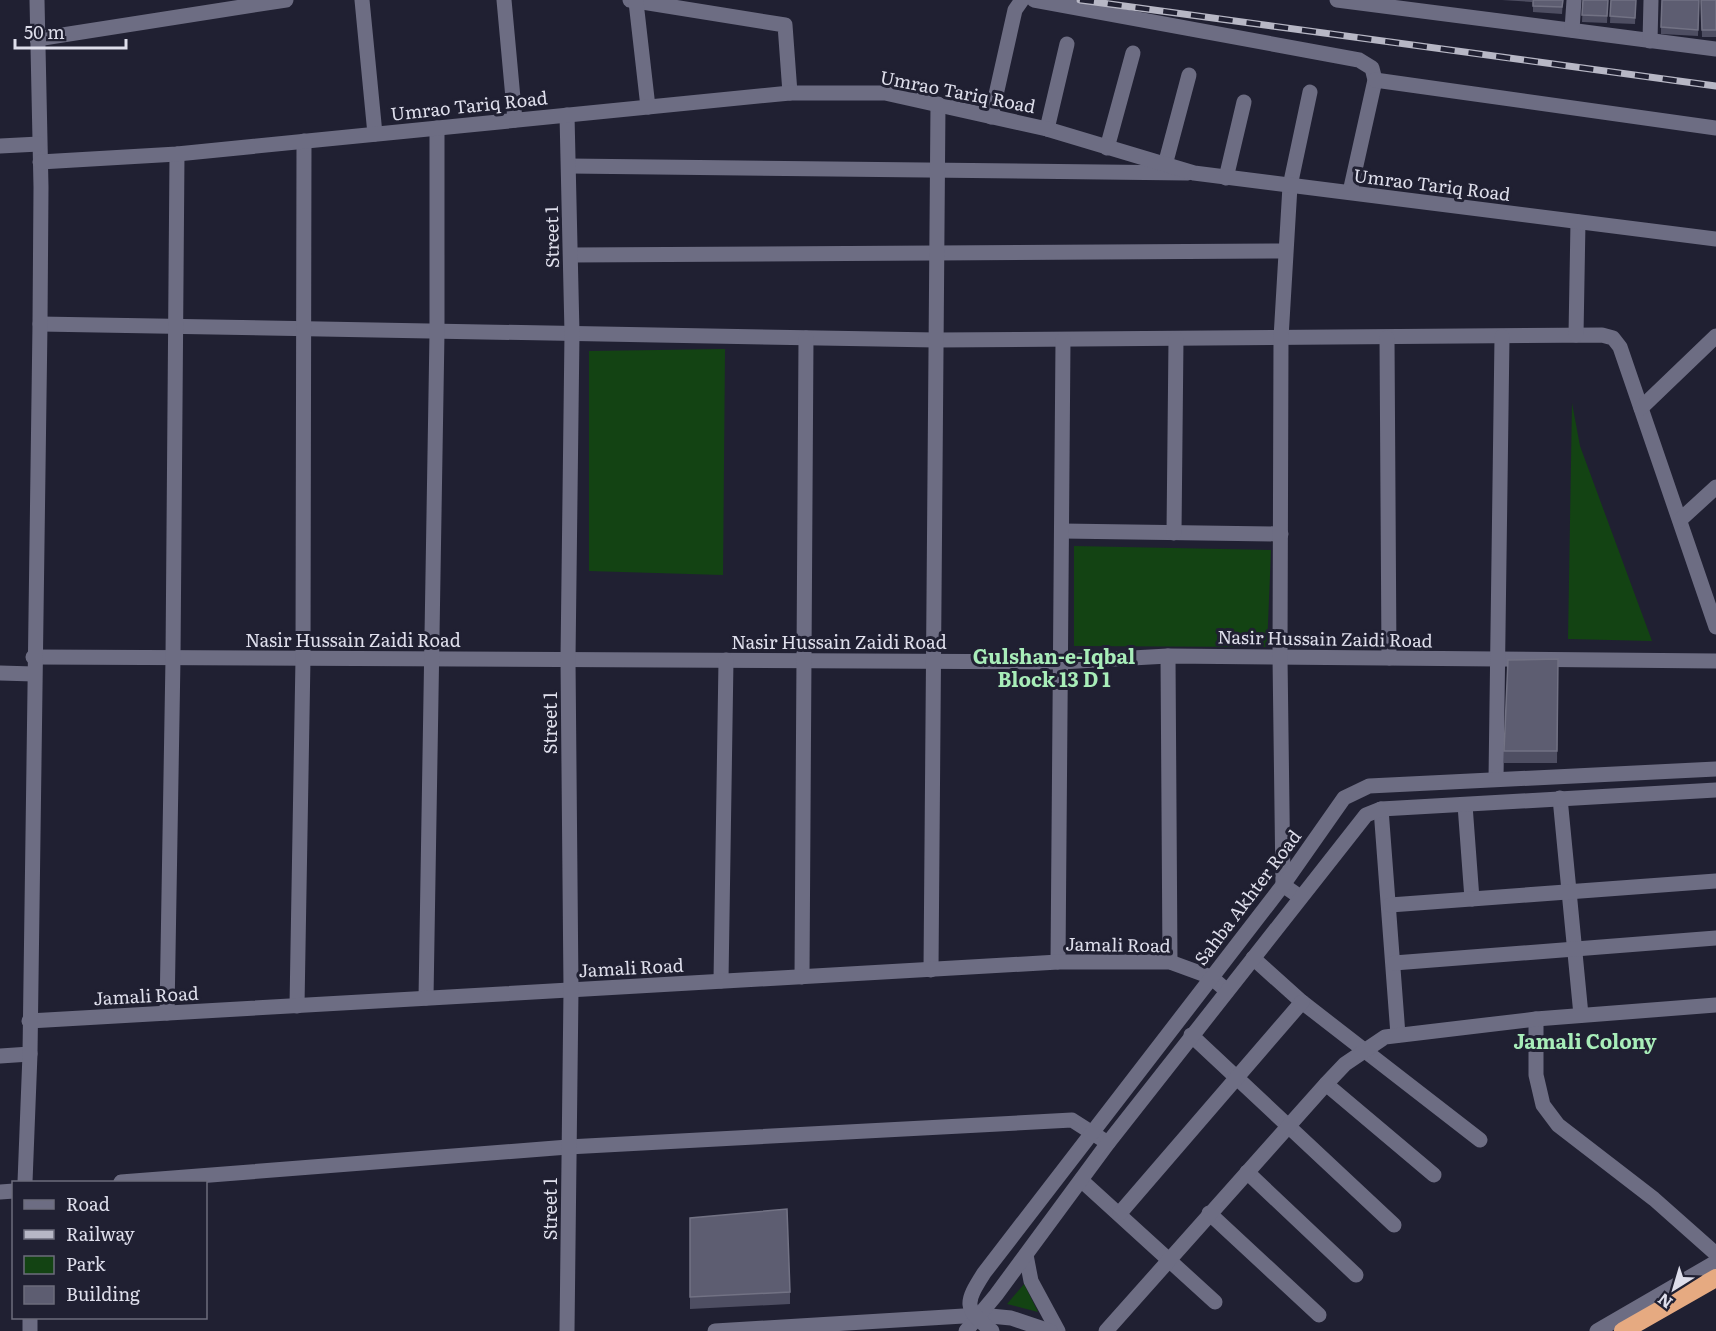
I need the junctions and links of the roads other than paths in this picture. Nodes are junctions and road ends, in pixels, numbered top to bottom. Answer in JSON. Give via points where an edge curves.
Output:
{"nodes":[{"id":1,"x":38,"y":0,"type":"edge"},
{"id":2,"x":286,"y":0,"type":"edge"},
{"id":3,"x":362,"y":0,"type":"edge"},
{"id":4,"x":504,"y":0,"type":"edge"},
{"id":5,"x":1022,"y":0,"type":"edge"},
{"id":6,"x":1035,"y":0,"type":"edge"},
{"id":7,"x":1337,"y":0,"type":"edge"},
{"id":8,"x":1574,"y":0,"type":"edge"},
{"id":9,"x":1651,"y":0,"type":"edge"},
{"id":10,"x":633,"y":1,"type":"edge"},
{"id":11,"x":1572,"y":30,"type":"junction"},
{"id":12,"x":37,"y":39,"type":"junction"},
{"id":13,"x":1650,"y":40,"type":"junction"},
{"id":14,"x":1067,"y":44,"type":"dead end"},
{"id":15,"x":1716,"y":49,"type":"edge"},
{"id":16,"x":1132,"y":53,"type":"dead end"},
{"id":17,"x":1189,"y":75,"type":"dead end"},
{"id":18,"x":1375,"y":80,"type":"junction"},
{"id":19,"x":1310,"y":92,"type":"dead end"},
{"id":20,"x":790,"y":93,"type":"junction"},
{"id":21,"x":1244,"y":102,"type":"dead end"},
{"id":22,"x":938,"y":104,"type":"junction"},
{"id":23,"x":648,"y":107,"type":"junction"},
{"id":24,"x":567,"y":115,"type":"junction"},
{"id":25,"x":991,"y":117,"type":"junction"},
{"id":26,"x":515,"y":120,"type":"junction"},
{"id":27,"x":437,"y":128,"type":"junction"},
{"id":28,"x":1716,"y":128,"type":"edge"},
{"id":29,"x":1047,"y":129,"type":"junction"},
{"id":30,"x":375,"y":134,"type":"junction"},
{"id":31,"x":304,"y":141,"type":"junction"},
{"id":32,"x":39,"y":144,"type":"junction"},
{"id":33,"x":0,"y":146,"type":"edge"},
{"id":34,"x":1107,"y":148,"type":"junction"},
{"id":35,"x":177,"y":154,"type":"junction"},
{"id":36,"x":40,"y":162,"type":"junction"},
{"id":37,"x":1165,"y":165,"type":"junction"},
{"id":38,"x":570,"y":166,"type":"junction"},
{"id":39,"x":937,"y":171,"type":"junction"},
{"id":40,"x":1194,"y":173,"type":"junction"},
{"id":41,"x":1226,"y":178,"type":"junction"},
{"id":42,"x":1290,"y":186,"type":"junction"},
{"id":43,"x":1350,"y":192,"type":"junction"},
{"id":44,"x":1578,"y":222,"type":"junction"},
{"id":45,"x":1716,"y":239,"type":"edge"},
{"id":46,"x":1284,"y":251,"type":"junction"},
{"id":47,"x":936,"y":252,"type":"junction"},
{"id":48,"x":571,"y":255,"type":"junction"},
{"id":49,"x":40,"y":324,"type":"junction"},
{"id":50,"x":174,"y":326,"type":"junction"},
{"id":51,"x":305,"y":329,"type":"junction"},
{"id":52,"x":437,"y":333,"type":"junction"},
{"id":53,"x":572,"y":333,"type":"junction"},
{"id":54,"x":1576,"y":335,"type":"junction"},
{"id":55,"x":1716,"y":336,"type":"edge"},
{"id":56,"x":1502,"y":337,"type":"junction"},
{"id":57,"x":806,"y":338,"type":"junction"},
{"id":58,"x":1281,"y":338,"type":"junction"},
{"id":59,"x":1387,"y":338,"type":"junction"},
{"id":60,"x":1176,"y":339,"type":"junction"},
{"id":61,"x":936,"y":340,"type":"junction"},
{"id":62,"x":1064,"y":340,"type":"junction"},
{"id":63,"x":1641,"y":408,"type":"junction"},
{"id":64,"x":1716,"y":487,"type":"edge"},
{"id":65,"x":1680,"y":520,"type":"junction"},
{"id":66,"x":1062,"y":531,"type":"junction"},
{"id":67,"x":1174,"y":532,"type":"junction"},
{"id":68,"x":1281,"y":534,"type":"junction"},
{"id":69,"x":1716,"y":627,"type":"edge"},
{"id":70,"x":1168,"y":656,"type":"junction"},
{"id":71,"x":33,"y":657,"type":"junction"},
{"id":72,"x":1280,"y":657,"type":"junction"},
{"id":73,"x":173,"y":658,"type":"junction"},
{"id":74,"x":303,"y":658,"type":"junction"},
{"id":75,"x":1389,"y":658,"type":"junction"},
{"id":76,"x":432,"y":659,"type":"junction"},
{"id":77,"x":568,"y":659,"type":"junction"},
{"id":78,"x":726,"y":660,"type":"junction"},
{"id":79,"x":1497,"y":660,"type":"junction"},
{"id":80,"x":802,"y":661,"type":"junction"},
{"id":81,"x":933,"y":661,"type":"junction"},
{"id":82,"x":1716,"y":661,"type":"edge"},
{"id":83,"x":1060,"y":662,"type":"junction"},
{"id":84,"x":0,"y":673,"type":"edge"},
{"id":85,"x":34,"y":674,"type":"junction"},
{"id":86,"x":1716,"y":769,"type":"edge"},
{"id":87,"x":1496,"y":779,"type":"junction"},
{"id":88,"x":1716,"y":790,"type":"edge"},
{"id":89,"x":1560,"y":798,"type":"junction"},
{"id":90,"x":1465,"y":806,"type":"junction"},
{"id":91,"x":1381,"y":809,"type":"junction"},
{"id":92,"x":1716,"y":881,"type":"edge"},
{"id":93,"x":1283,"y":885,"type":"junction"},
{"id":94,"x":1569,"y":893,"type":"junction"},
{"id":95,"x":1300,"y":897,"type":"junction"},
{"id":96,"x":1472,"y":899,"type":"junction"},
{"id":97,"x":1390,"y":905,"type":"junction"},
{"id":98,"x":1716,"y":938,"type":"edge"},
{"id":99,"x":1574,"y":949,"type":"junction"},
{"id":100,"x":1252,"y":958,"type":"junction"},
{"id":101,"x":1058,"y":962,"type":"junction"},
{"id":102,"x":1170,"y":962,"type":"junction"},
{"id":103,"x":1394,"y":963,"type":"junction"},
{"id":104,"x":931,"y":970,"type":"junction"},
{"id":105,"x":802,"y":977,"type":"junction"},
{"id":106,"x":1211,"y":977,"type":"junction"},
{"id":107,"x":722,"y":981,"type":"junction"},
{"id":108,"x":571,"y":990,"type":"junction"},
{"id":109,"x":1227,"y":991,"type":"junction"},
{"id":110,"x":426,"y":998,"type":"junction"},
{"id":111,"x":1302,"y":1002,"type":"junction"},
{"id":112,"x":1716,"y":1005,"type":"edge"},
{"id":113,"x":297,"y":1006,"type":"junction"},
{"id":114,"x":167,"y":1013,"type":"junction"},
{"id":115,"x":1581,"y":1015,"type":"junction"},
{"id":116,"x":1536,"y":1019,"type":"junction"},
{"id":117,"x":29,"y":1021,"type":"junction"},
{"id":118,"x":1191,"y":1035,"type":"junction"},
{"id":119,"x":1398,"y":1035,"type":"junction"},
{"id":120,"x":1364,"y":1051,"type":"junction"},
{"id":121,"x":30,"y":1054,"type":"junction"},
{"id":122,"x":0,"y":1056,"type":"edge"},
{"id":123,"x":1237,"y":1079,"type":"junction"},
{"id":124,"x":1326,"y":1084,"type":"junction"},
{"id":125,"x":1288,"y":1126,"type":"junction"},
{"id":126,"x":1092,"y":1133,"type":"junction"},
{"id":127,"x":1480,"y":1140,"type":"dead end"},
{"id":128,"x":1108,"y":1143,"type":"junction"},
{"id":129,"x":568,"y":1147,"type":"junction"},
{"id":130,"x":1247,"y":1172,"type":"junction"},
{"id":131,"x":1434,"y":1175,"type":"dead end"},
{"id":132,"x":1081,"y":1180,"type":"junction"},
{"id":133,"x":25,"y":1181,"type":"edge"},
{"id":134,"x":134,"y":1181,"type":"edge"},
{"id":135,"x":1120,"y":1213,"type":"junction"},
{"id":136,"x":1209,"y":1213,"type":"junction"},
{"id":137,"x":1394,"y":1225,"type":"dead end"},
{"id":138,"x":1716,"y":1254,"type":"edge"},
{"id":139,"x":1026,"y":1255,"type":"junction"},
{"id":140,"x":1169,"y":1258,"type":"junction"},
{"id":141,"x":1716,"y":1262,"type":"edge"},
{"id":142,"x":1356,"y":1275,"type":"dead end"},
{"id":143,"x":1716,"y":1278,"type":"edge"},
{"id":144,"x":1215,"y":1302,"type":"dead end"},
{"id":145,"x":1319,"y":1315,"type":"dead end"},
{"id":146,"x":977,"y":1317,"type":"junction"},
{"id":147,"x":567,"y":1331,"type":"edge"},
{"id":148,"x":716,"y":1331,"type":"edge"},
{"id":149,"x":966,"y":1331,"type":"edge"},
{"id":150,"x":992,"y":1331,"type":"edge"},
{"id":151,"x":1050,"y":1331,"type":"edge"},
{"id":152,"x":1058,"y":1331,"type":"edge"},
{"id":153,"x":1106,"y":1331,"type":"edge"},
{"id":154,"x":1597,"y":1331,"type":"edge"},
{"id":155,"x":1623,"y":1331,"type":"edge"}],
"edges":[{"from":1,"to":12,"type":"street"},
{"from":2,"to":12,"type":"street"},
{"from":3,"to":30,"type":"street"},
{"from":4,"to":26,"type":"street"},
{"from":5,"to":25,"type":"street","via":[[1015,10]]},
{"from":6,"to":18,"type":"street","via":[[1359,60],[1372,68]]},
{"from":7,"to":11,"type":"street"},
{"from":8,"to":11,"type":"street"},
{"from":9,"to":13,"type":"street"},
{"from":10,"to":20,"type":"street","via":[[785,25]]},
{"from":10,"to":23,"type":"street"},
{"from":11,"to":13,"type":"street"},
{"from":12,"to":32,"type":"street"},
{"from":13,"to":15,"type":"street"},
{"from":14,"to":29,"type":"street"},
{"from":16,"to":34,"type":"street"},
{"from":17,"to":37,"type":"street"},
{"from":18,"to":28,"type":"street"},
{"from":18,"to":43,"type":"street"},
{"from":19,"to":42,"type":"street"},
{"from":20,"to":22,"type":"street","name":"Umrao Tariq Road","via":[[885,93]]},
{"from":20,"to":23,"type":"street","name":"Umrao Tariq Road"},
{"from":21,"to":41,"type":"street"},
{"from":22,"to":25,"type":"street","name":"Umrao Tariq Road"},
{"from":22,"to":39,"type":"street"},
{"from":23,"to":24,"type":"street","name":"Umrao Tariq Road"},
{"from":24,"to":26,"type":"street","name":"Umrao Tariq Road"},
{"from":24,"to":38,"type":"street","name":"Street 1"},
{"from":25,"to":29,"type":"street","name":"Umrao Tariq Road"},
{"from":26,"to":27,"type":"street","name":"Umrao Tariq Road"},
{"from":27,"to":30,"type":"street","name":"Umrao Tariq Road"},
{"from":27,"to":52,"type":"street"},
{"from":29,"to":34,"type":"street","name":"Umrao Tariq Road"},
{"from":30,"to":31,"type":"street","name":"Umrao Tariq Road"},
{"from":31,"to":35,"type":"street","name":"Umrao Tariq Road"},
{"from":31,"to":51,"type":"street"},
{"from":32,"to":33,"type":"street"},
{"from":32,"to":36,"type":"street"},
{"from":34,"to":37,"type":"street","name":"Umrao Tariq Road"},
{"from":35,"to":36,"type":"street","name":"Umrao Tariq Road"},
{"from":35,"to":50,"type":"street"},
{"from":36,"to":49,"type":"street"},
{"from":37,"to":40,"type":"street","name":"Umrao Tariq Road"},
{"from":38,"to":39,"type":"street"},
{"from":38,"to":48,"type":"street","name":"Street 1"},
{"from":39,"to":40,"type":"street"},
{"from":39,"to":47,"type":"street"},
{"from":40,"to":41,"type":"street","name":"Umrao Tariq Road"},
{"from":41,"to":42,"type":"street","name":"Umrao Tariq Road"},
{"from":42,"to":43,"type":"street","name":"Umrao Tariq Road"},
{"from":42,"to":46,"type":"street"},
{"from":43,"to":44,"type":"street","name":"Umrao Tariq Road"},
{"from":44,"to":45,"type":"street","name":"Umrao Tariq Road"},
{"from":44,"to":54,"type":"street"},
{"from":46,"to":47,"type":"street"},
{"from":46,"to":58,"type":"street"},
{"from":47,"to":48,"type":"street"},
{"from":47,"to":61,"type":"street"},
{"from":48,"to":53,"type":"street","name":"Street 1"},
{"from":49,"to":50,"type":"street"},
{"from":49,"to":71,"type":"street"},
{"from":50,"to":51,"type":"street"},
{"from":50,"to":73,"type":"street"},
{"from":51,"to":52,"type":"street"},
{"from":51,"to":74,"type":"street"},
{"from":52,"to":53,"type":"street"},
{"from":52,"to":76,"type":"street"},
{"from":53,"to":57,"type":"street"},
{"from":53,"to":77,"type":"street","name":"Street 1"},
{"from":54,"to":56,"type":"street"},
{"from":54,"to":63,"type":"street","via":[[1613,338],[1620,347]]},
{"from":55,"to":63,"type":"street"},
{"from":56,"to":59,"type":"street"},
{"from":56,"to":79,"type":"street"},
{"from":57,"to":61,"type":"street"},
{"from":57,"to":80,"type":"street"},
{"from":58,"to":59,"type":"street"},
{"from":58,"to":60,"type":"street"},
{"from":58,"to":68,"type":"street"},
{"from":59,"to":75,"type":"street"},
{"from":60,"to":62,"type":"street"},
{"from":60,"to":67,"type":"street"},
{"from":61,"to":62,"type":"street"},
{"from":61,"to":81,"type":"street"},
{"from":62,"to":66,"type":"street"},
{"from":63,"to":65,"type":"street"},
{"from":64,"to":65,"type":"street"},
{"from":65,"to":69,"type":"street"},
{"from":66,"to":67,"type":"street"},
{"from":66,"to":83,"type":"street"},
{"from":67,"to":68,"type":"street"},
{"from":68,"to":72,"type":"street"},
{"from":70,"to":72,"type":"street","name":"Nasir Hussain Zaidi Road"},
{"from":70,"to":83,"type":"street","name":"Nasir Hussain Zaidi Road"},
{"from":70,"to":102,"type":"street"},
{"from":71,"to":73,"type":"street","name":"Nasir Hussain Zaidi Road"},
{"from":71,"to":85,"type":"street"},
{"from":72,"to":75,"type":"street","name":"Nasir Hussain Zaidi Road"},
{"from":72,"to":93,"type":"street"},
{"from":73,"to":74,"type":"street","name":"Nasir Hussain Zaidi Road"},
{"from":73,"to":114,"type":"street"},
{"from":74,"to":76,"type":"street","name":"Nasir Hussain Zaidi Road"},
{"from":74,"to":113,"type":"street"},
{"from":75,"to":79,"type":"street","name":"Nasir Hussain Zaidi Road"},
{"from":76,"to":77,"type":"street","name":"Nasir Hussain Zaidi Road"},
{"from":76,"to":110,"type":"street"},
{"from":77,"to":78,"type":"street","name":"Nasir Hussain Zaidi Road"},
{"from":77,"to":108,"type":"street","name":"Street 1"},
{"from":78,"to":80,"type":"street","name":"Nasir Hussain Zaidi Road"},
{"from":78,"to":107,"type":"street"},
{"from":79,"to":82,"type":"street","name":"Nasir Hussain Zaidi Road"},
{"from":79,"to":87,"type":"street"},
{"from":80,"to":81,"type":"street","name":"Nasir Hussain Zaidi Road"},
{"from":80,"to":105,"type":"street"},
{"from":81,"to":83,"type":"street","name":"Nasir Hussain Zaidi Road"},
{"from":81,"to":104,"type":"street"},
{"from":83,"to":101,"type":"street"},
{"from":84,"to":85,"type":"street"},
{"from":85,"to":117,"type":"street"},
{"from":86,"to":87,"type":"street","name":"Sahba Akhter Road"},
{"from":87,"to":93,"type":"street","name":"Sahba Akhter Road","via":[[1369,786],[1344,798]]},
{"from":88,"to":89,"type":"street"},
{"from":89,"to":90,"type":"street"},
{"from":89,"to":94,"type":"street"},
{"from":90,"to":91,"type":"street"},
{"from":90,"to":96,"type":"street"},
{"from":91,"to":95,"type":"street","via":[[1366,815]]},
{"from":91,"to":97,"type":"street"},
{"from":92,"to":94,"type":"street"},
{"from":93,"to":95,"type":"street"},
{"from":93,"to":106,"type":"street","name":"Sahba Akhter Road"},
{"from":94,"to":96,"type":"street"},
{"from":94,"to":99,"type":"street"},
{"from":95,"to":100,"type":"street"},
{"from":96,"to":97,"type":"street"},
{"from":97,"to":103,"type":"street"},
{"from":98,"to":99,"type":"street"},
{"from":99,"to":103,"type":"street"},
{"from":99,"to":115,"type":"street"},
{"from":100,"to":109,"type":"street"},
{"from":100,"to":111,"type":"street"},
{"from":101,"to":102,"type":"street","name":"Jamali Road"},
{"from":101,"to":104,"type":"street","name":"Jamali Road"},
{"from":102,"to":106,"type":"street","name":"Jamali Road"},
{"from":103,"to":119,"type":"street"},
{"from":104,"to":105,"type":"street","name":"Jamali Road"},
{"from":105,"to":107,"type":"street","name":"Jamali Road"},
{"from":106,"to":109,"type":"street","name":"Jamali Road"},
{"from":106,"to":126,"type":"street","name":"Sahba Akhter Road"},
{"from":107,"to":108,"type":"street","name":"Jamali Road"},
{"from":108,"to":110,"type":"street","name":"Jamali Road"},
{"from":108,"to":129,"type":"street","name":"Street 1"},
{"from":109,"to":118,"type":"street"},
{"from":110,"to":113,"type":"street","name":"Jamali Road"},
{"from":111,"to":120,"type":"street"},
{"from":111,"to":123,"type":"street"},
{"from":112,"to":115,"type":"street"},
{"from":113,"to":114,"type":"street","name":"Jamali Road"},
{"from":114,"to":117,"type":"street","name":"Jamali Road"},
{"from":115,"to":116,"type":"street"},
{"from":116,"to":119,"type":"street"},
{"from":116,"to":138,"type":"street","via":[[1536,1075],[1543,1105],[1558,1125],[1654,1199]]},
{"from":117,"to":121,"type":"street"},
{"from":118,"to":123,"type":"street"},
{"from":118,"to":128,"type":"street"},
{"from":119,"to":120,"type":"street","via":[[1384,1037]]},
{"from":120,"to":124,"type":"street"},
{"from":120,"to":127,"type":"street"},
{"from":121,"to":122,"type":"street"},
{"from":121,"to":133,"type":"street"},
{"from":123,"to":125,"type":"street"},
{"from":123,"to":135,"type":"street"},
{"from":124,"to":125,"type":"street"},
{"from":124,"to":131,"type":"street"},
{"from":125,"to":130,"type":"street"},
{"from":125,"to":137,"type":"street"},
{"from":126,"to":128,"type":"street"},
{"from":126,"to":129,"type":"street","via":[[1072,1120]]},
{"from":126,"to":146,"type":"street","name":"Sahba Akhter Road","via":[[975,1286],[969,1299]]},
{"from":128,"to":132,"type":"street"},
{"from":129,"to":134,"type":"street"},
{"from":129,"to":147,"type":"street","name":"Street 1"},
{"from":130,"to":136,"type":"street"},
{"from":130,"to":142,"type":"street"},
{"from":132,"to":135,"type":"street"},
{"from":132,"to":139,"type":"street"},
{"from":135,"to":140,"type":"street"},
{"from":136,"to":140,"type":"street"},
{"from":136,"to":145,"type":"street"},
{"from":139,"to":146,"type":"street"},
{"from":139,"to":152,"type":"street","via":[[1031,1281]]},
{"from":140,"to":144,"type":"street"},
{"from":140,"to":153,"type":"street"},
{"from":141,"to":154,"type":"street"},
{"from":143,"to":155,"type":"highway"},
{"from":146,"to":148,"type":"street"},
{"from":146,"to":149,"type":"street"},
{"from":146,"to":150,"type":"street"},
{"from":146,"to":151,"type":"street","via":[[1011,1318]]}]}
